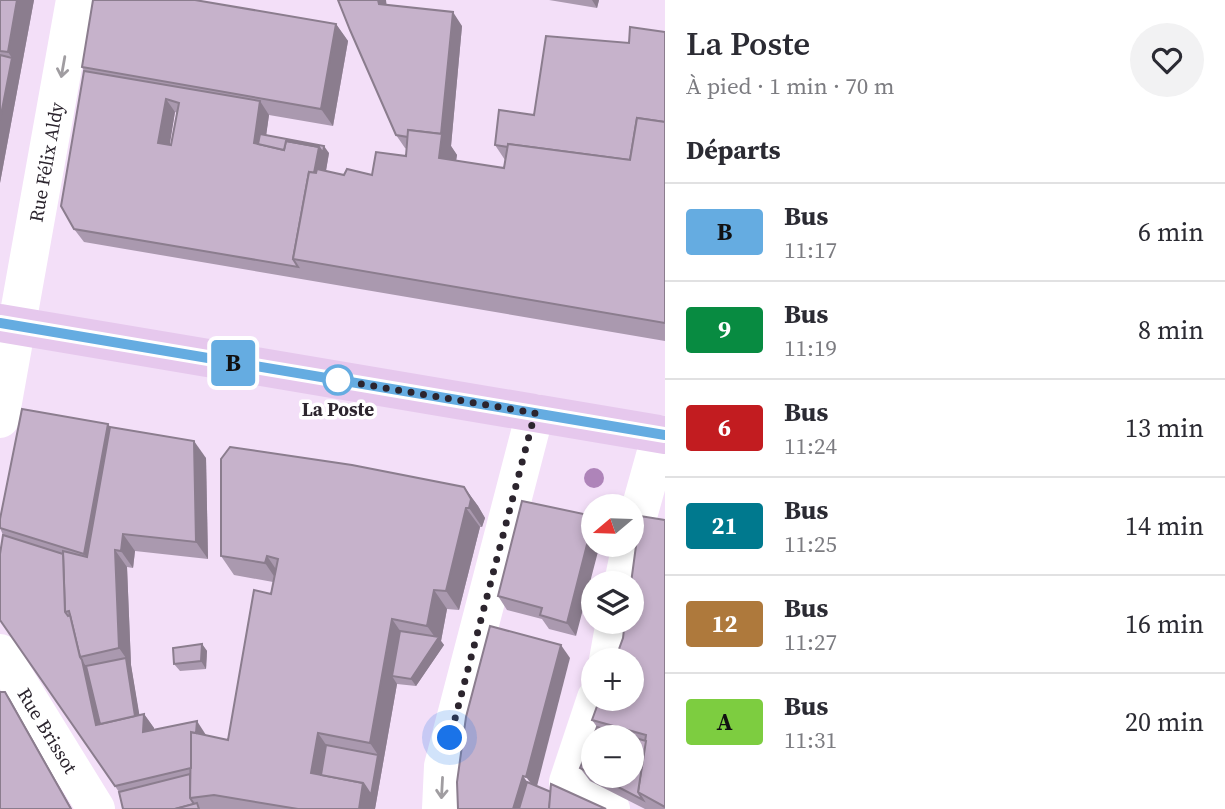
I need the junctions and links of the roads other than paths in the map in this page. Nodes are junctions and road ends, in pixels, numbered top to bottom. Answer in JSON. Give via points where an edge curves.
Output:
{"nodes":[{"id":1,"x":75,"y":0,"type":"edge"},
{"id":2,"x":9,"y":325,"type":"edge"},
{"id":3,"x":535,"y":413,"type":"junction"},
{"id":4,"x":0,"y":419,"type":"edge"},
{"id":5,"x":663,"y":434,"type":"edge"},
{"id":6,"x":644,"y":498,"type":"edge"},
{"id":7,"x":0,"y":653,"type":"edge"},
{"id":8,"x":592,"y":711,"type":"edge"},
{"id":9,"x":96,"y":809,"type":"edge"},
{"id":10,"x":441,"y":809,"type":"edge"},
{"id":11,"x":611,"y":809,"type":"edge"}],
"edges":[{"from":1,"to":2,"type":"street","name":"Rue Félix Aldy","one_way":true},
{"from":2,"to":3,"type":"main road"},
{"from":2,"to":4,"type":"street","name":"Rue Félix Aldy"},
{"from":3,"to":5,"type":"main road"},
{"from":3,"to":10,"type":"street","one_way":true,"via":[[443,766]]},
{"from":5,"to":6,"type":"street"},
{"from":7,"to":9,"type":"street","name":"Rue Brissot"},
{"from":8,"to":11,"type":"street","via":[[568,782]]}]}
